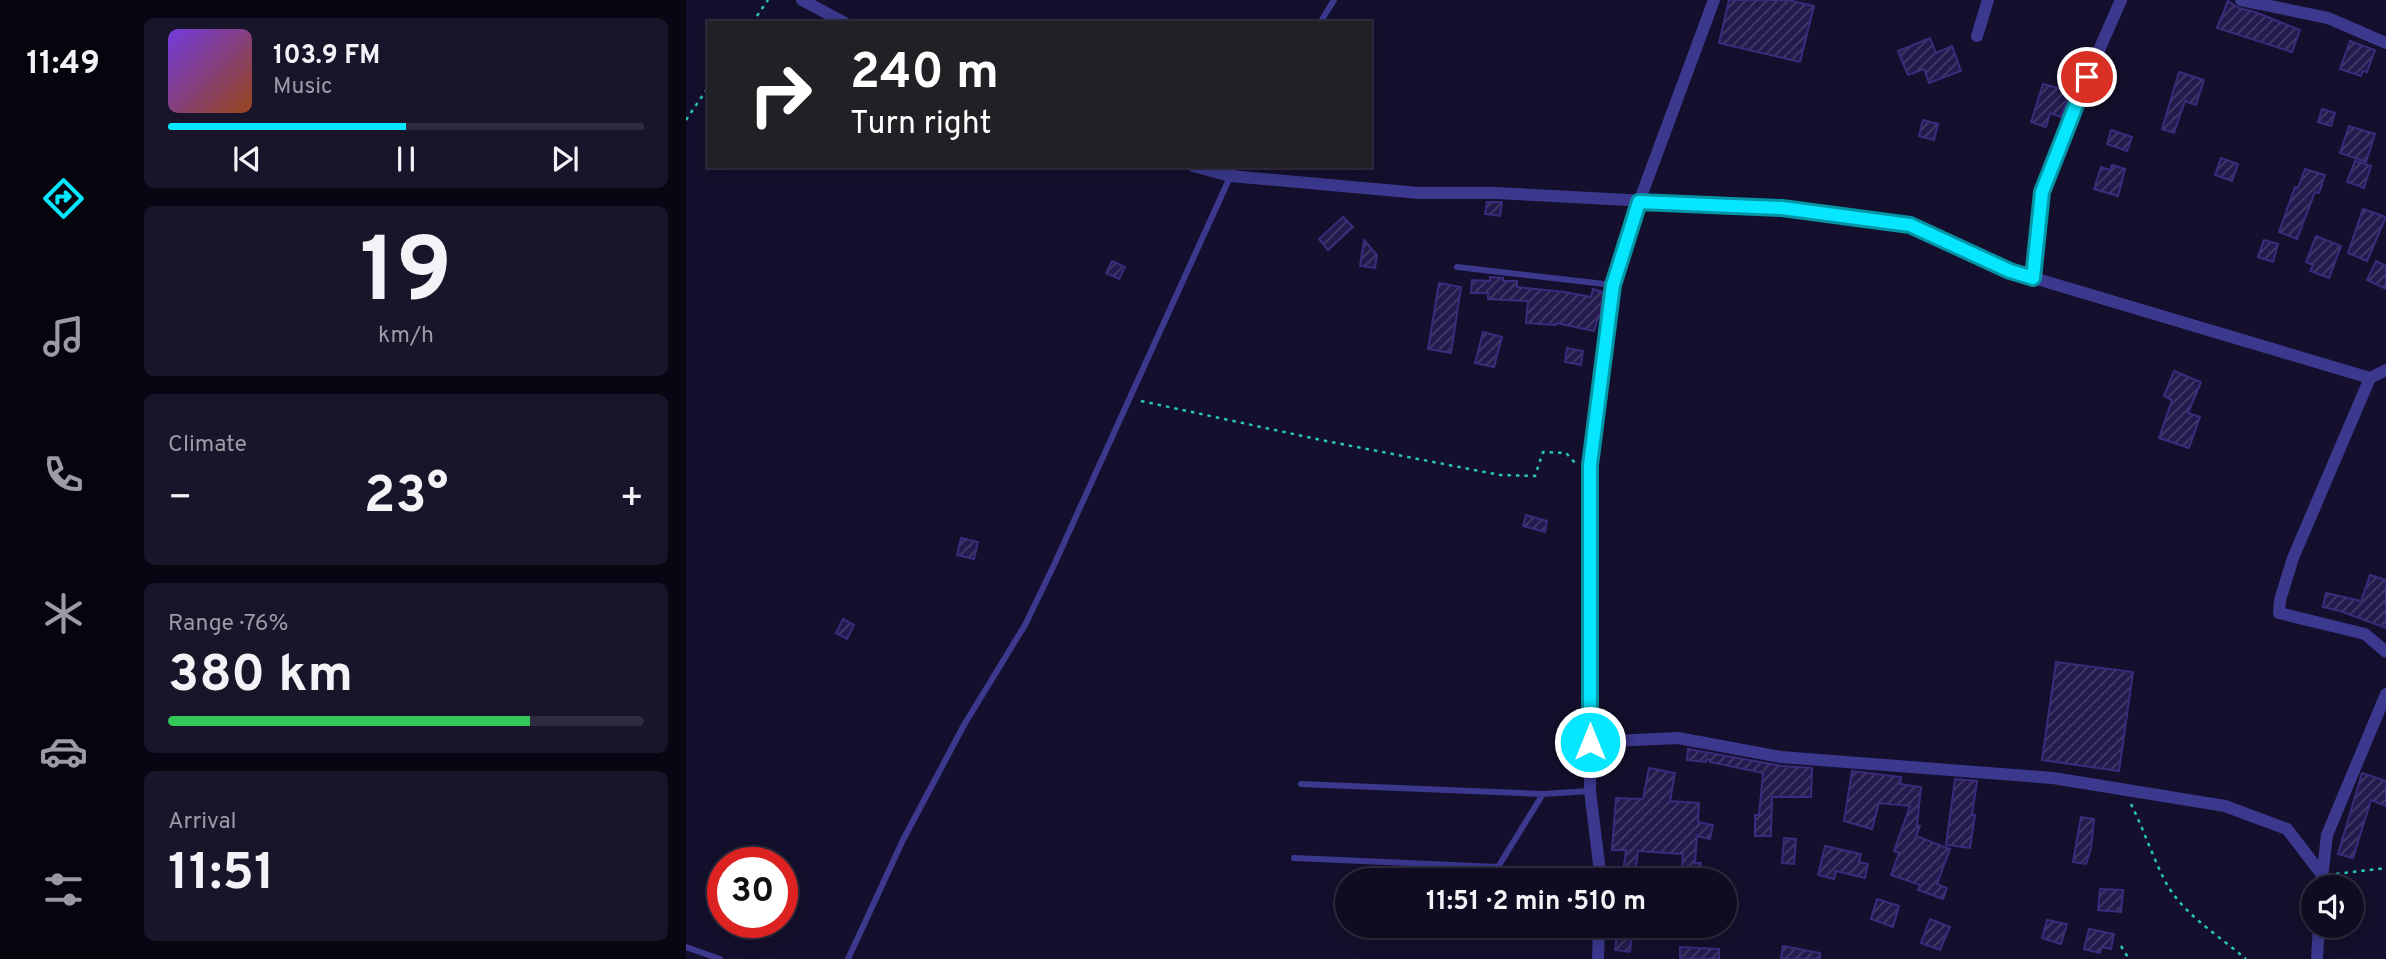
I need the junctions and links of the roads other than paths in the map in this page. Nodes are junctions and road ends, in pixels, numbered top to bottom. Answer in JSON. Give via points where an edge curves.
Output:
{"nodes":[{"id":1,"x":802,"y":0,"type":"edge"},
{"id":2,"x":1334,"y":0,"type":"edge"},
{"id":3,"x":1714,"y":0,"type":"edge"},
{"id":4,"x":1988,"y":0,"type":"edge"},
{"id":5,"x":2121,"y":0,"type":"edge"},
{"id":6,"x":2241,"y":0,"type":"edge"},
{"id":7,"x":841,"y":21,"type":"edge"},
{"id":8,"x":1321,"y":21,"type":"edge"},
{"id":9,"x":1977,"y":36,"type":"dead end"},
{"id":10,"x":2386,"y":43,"type":"edge"},
{"id":11,"x":1209,"y":168,"type":"edge"},
{"id":12,"x":1233,"y":171,"type":"edge"},
{"id":13,"x":1639,"y":202,"type":"junction"},
{"id":14,"x":1457,"y":267,"type":"dead end"},
{"id":15,"x":2033,"y":278,"type":"junction"},
{"id":16,"x":1613,"y":285,"type":"junction"},
{"id":17,"x":2386,"y":370,"type":"edge"},
{"id":18,"x":2370,"y":378,"type":"junction"},
{"id":19,"x":2386,"y":652,"type":"edge"},
{"id":20,"x":2386,"y":694,"type":"edge"},
{"id":21,"x":1590,"y":742,"type":"junction"},
{"id":22,"x":1301,"y":784,"type":"dead end"},
{"id":23,"x":1590,"y":791,"type":"junction"},
{"id":24,"x":1543,"y":794,"type":"junction"},
{"id":25,"x":1294,"y":858,"type":"dead end"},
{"id":26,"x":1600,"y":868,"type":"edge"},
{"id":27,"x":2318,"y":875,"type":"edge"},
{"id":28,"x":2323,"y":875,"type":"edge"},
{"id":29,"x":1599,"y":938,"type":"edge"},
{"id":30,"x":2318,"y":938,"type":"edge"},
{"id":31,"x":686,"y":947,"type":"edge"},
{"id":32,"x":720,"y":959,"type":"edge"},
{"id":33,"x":848,"y":959,"type":"edge"},
{"id":34,"x":1598,"y":959,"type":"edge"},
{"id":35,"x":2317,"y":959,"type":"edge"}],
"edges":[{"from":1,"to":7,"type":"street"},
{"from":2,"to":8,"type":"lane"},
{"from":3,"to":13,"type":"street"},
{"from":4,"to":9,"type":"street"},
{"from":5,"to":15,"type":"street","via":[[2042,192]]},
{"from":6,"to":10,"type":"street","via":[[2328,18]]},
{"from":11,"to":12,"type":"street"},
{"from":12,"to":13,"type":"street","via":[[1419,193]]},
{"from":12,"to":33,"type":"lane","via":[[1025,625],[903,840]]},
{"from":13,"to":15,"type":"street","via":[[1782,208],[1910,225]]},
{"from":13,"to":16,"type":"street"},
{"from":14,"to":16,"type":"lane"},
{"from":15,"to":18,"type":"street"},
{"from":16,"to":21,"type":"street","via":[[1590,465]]},
{"from":17,"to":18,"type":"street"},
{"from":18,"to":19,"type":"street","via":[[2293,558],[2279,613],[2365,635]]},
{"from":20,"to":28,"type":"street","via":[[2327,835]]},
{"from":21,"to":23,"type":"street"},
{"from":21,"to":27,"type":"street","via":[[1678,738],[1782,757],[2017,774],[2225,806],[2287,830]]},
{"from":22,"to":24,"type":"lane"},
{"from":23,"to":24,"type":"lane"},
{"from":23,"to":26,"type":"street"},
{"from":24,"to":25,"type":"lane","via":[[1498,867]]},
{"from":29,"to":34,"type":"street"},
{"from":30,"to":35,"type":"street"},
{"from":31,"to":32,"type":"lane"}]}
